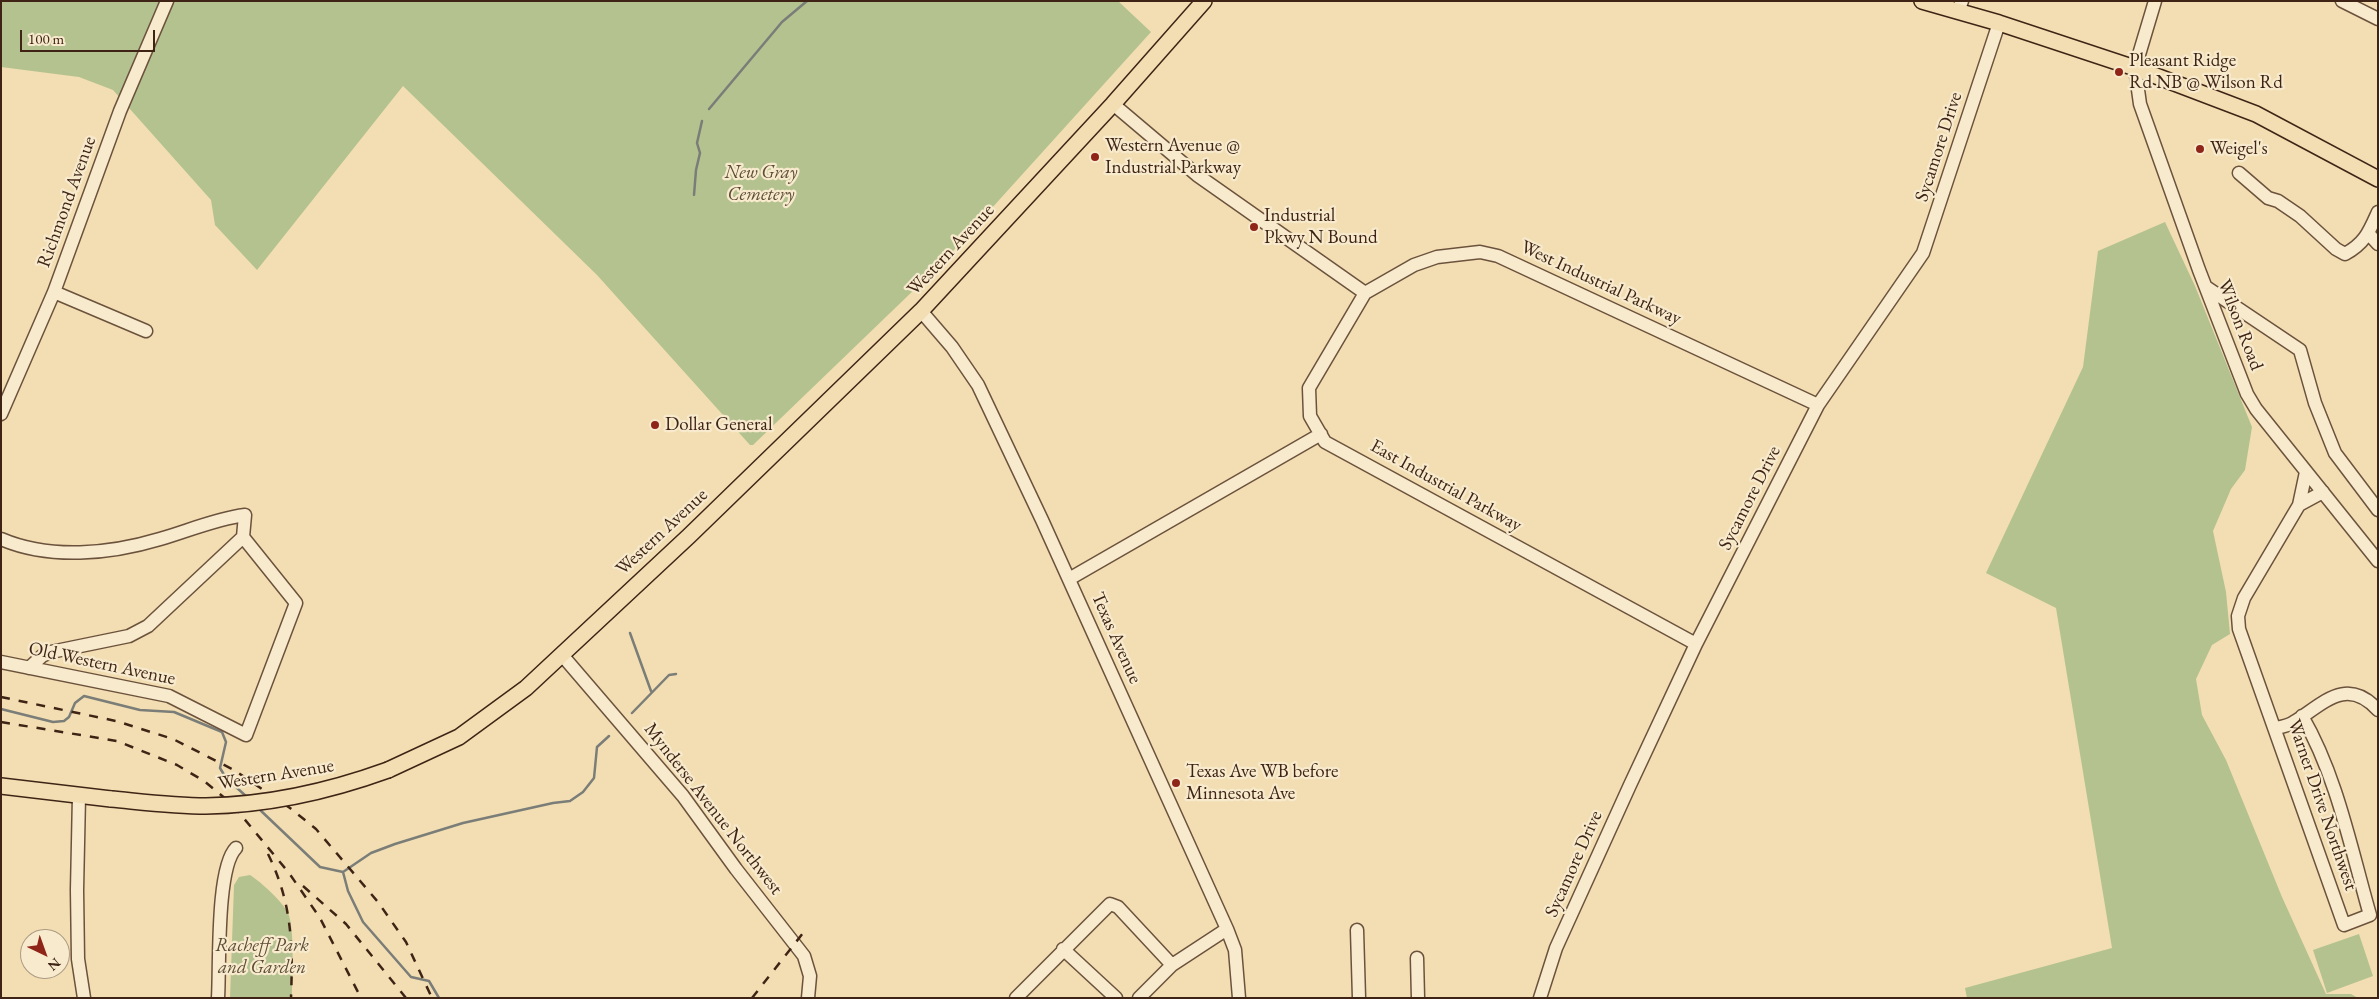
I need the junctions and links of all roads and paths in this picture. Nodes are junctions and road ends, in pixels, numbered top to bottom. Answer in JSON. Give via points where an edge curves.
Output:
{"nodes":[{"id":1,"x":167,"y":1,"type":"edge"},
{"id":2,"x":1204,"y":1,"type":"edge"},
{"id":3,"x":1922,"y":1,"type":"edge"},
{"id":4,"x":2155,"y":1,"type":"edge"},
{"id":5,"x":2342,"y":1,"type":"edge"},
{"id":6,"x":1960,"y":6,"type":"edge"},
{"id":7,"x":2378,"y":18,"type":"edge"},
{"id":8,"x":1999,"y":23,"type":"junction"},
{"id":9,"x":2135,"y":68,"type":"junction"},
{"id":10,"x":1113,"y":104,"type":"junction"},
{"id":11,"x":2239,"y":173,"type":"dead end"},
{"id":12,"x":2378,"y":179,"type":"edge"},
{"id":13,"x":2378,"y":212,"type":"edge"},
{"id":14,"x":2368,"y":234,"type":"junction"},
{"id":15,"x":2378,"y":244,"type":"edge"},
{"id":16,"x":2206,"y":287,"type":"junction"},
{"id":17,"x":54,"y":292,"type":"junction"},
{"id":18,"x":1365,"y":293,"type":"junction"},
{"id":19,"x":921,"y":311,"type":"junction"},
{"id":20,"x":146,"y":331,"type":"dead end"},
{"id":21,"x":1818,"y":405,"type":"junction"},
{"id":22,"x":1,"y":414,"type":"edge"},
{"id":23,"x":1321,"y":434,"type":"junction"},
{"id":24,"x":2306,"y":472,"type":"junction"},
{"id":25,"x":2323,"y":492,"type":"junction"},
{"id":26,"x":2299,"y":505,"type":"junction"},
{"id":27,"x":2378,"y":510,"type":"edge"},
{"id":28,"x":243,"y":537,"type":"junction"},
{"id":29,"x":1,"y":539,"type":"edge"},
{"id":30,"x":2378,"y":561,"type":"edge"},
{"id":31,"x":1069,"y":579,"type":"junction"},
{"id":32,"x":1696,"y":644,"type":"junction"},
{"id":33,"x":562,"y":655,"type":"junction"},
{"id":34,"x":1,"y":662,"type":"edge"},
{"id":35,"x":29,"y":668,"type":"junction"},
{"id":36,"x":2378,"y":710,"type":"edge"},
{"id":37,"x":2302,"y":716,"type":"junction"},
{"id":38,"x":2275,"y":728,"type":"junction"},
{"id":39,"x":1,"y":786,"type":"edge"},
{"id":40,"x":80,"y":796,"type":"junction"},
{"id":41,"x":236,"y":848,"type":"dead end"},
{"id":42,"x":1227,"y":929,"type":"junction"},
{"id":43,"x":1357,"y":930,"type":"dead end"},
{"id":44,"x":1063,"y":949,"type":"junction"},
{"id":45,"x":1417,"y":958,"type":"dead end"},
{"id":46,"x":1172,"y":965,"type":"junction"},
{"id":47,"x":84,"y":998,"type":"edge"},
{"id":48,"x":218,"y":998,"type":"edge"},
{"id":49,"x":808,"y":998,"type":"edge"},
{"id":50,"x":1016,"y":998,"type":"edge"},
{"id":51,"x":1116,"y":998,"type":"edge"},
{"id":52,"x":1139,"y":998,"type":"edge"},
{"id":53,"x":1239,"y":998,"type":"edge"},
{"id":54,"x":1360,"y":998,"type":"edge"},
{"id":55,"x":1418,"y":998,"type":"edge"},
{"id":56,"x":1540,"y":998,"type":"edge"}],
"edges":[{"from":1,"to":17,"type":"street","name":"Richmond Avenue","via":[[120,111]]},
{"from":2,"to":10,"type":"main road","name":"Western Avenue"},
{"from":3,"to":6,"type":"main road"},
{"from":4,"to":9,"type":"street"},
{"from":5,"to":7,"type":"street"},
{"from":6,"to":8,"type":"main road"},
{"from":8,"to":9,"type":"main road"},
{"from":8,"to":21,"type":"street","name":"Sycamore Drive","via":[[1923,253]]},
{"from":9,"to":12,"type":"main road","via":[[2256,114]]},
{"from":9,"to":16,"type":"street","name":"Wilson Road","via":[[2140,104]]},
{"from":10,"to":18,"type":"street","via":[[1197,175]]},
{"from":10,"to":19,"type":"main road","name":"Western Avenue"},
{"from":11,"to":14,"type":"street","via":[[2268,198],[2300,216],[2345,254],[2359,246]]},
{"from":13,"to":14,"type":"street"},
{"from":14,"to":15,"type":"street"},
{"from":16,"to":24,"type":"street","name":"Wilson Road","via":[[2247,394]]},
{"from":16,"to":27,"type":"street","via":[[2300,350],[2315,403],[2335,453]]},
{"from":17,"to":20,"type":"street"},
{"from":17,"to":22,"type":"street","name":"Richmond Avenue"},
{"from":18,"to":21,"type":"street","name":"West Industrial Parkway","via":[[1414,264],[1437,257],[1480,252],[1498,256]]},
{"from":18,"to":23,"type":"street","name":"East Industrial Parkway","via":[[1309,388],[1310,416]]},
{"from":19,"to":31,"type":"street","name":"Texas Avenue","via":[[952,347],[978,385]]},
{"from":19,"to":33,"type":"main road","name":"Western Avenue","via":[[690,536]]},
{"from":21,"to":32,"type":"street","name":"Sycamore Drive"},
{"from":23,"to":31,"type":"street"},
{"from":23,"to":32,"type":"street","name":"East Industrial Parkway","via":[[1325,442]]},
{"from":24,"to":25,"type":"street","name":"Wilson Road"},
{"from":24,"to":26,"type":"street"},
{"from":25,"to":26,"type":"street"},
{"from":25,"to":30,"type":"street","name":"Wilson Road"},
{"from":26,"to":38,"type":"street","name":"Warner Drive Northwest","via":[[2244,598],[2238,616],[2239,629]]},
{"from":28,"to":29,"type":"street","via":[[244,515],[226,517],[158,540],[83,554],[21,548]]},
{"from":28,"to":35,"type":"street","via":[[148,626],[129,636],[51,652]]},
{"from":28,"to":35,"type":"street","name":"Old Western Avenue","via":[[296,603],[246,735],[169,696]]},
{"from":31,"to":42,"type":"street","name":"Texas Avenue"},
{"from":32,"to":56,"type":"street","name":"Sycamore Drive","via":[[1556,948]]},
{"from":33,"to":40,"type":"main road","name":"Western Avenue","bridge":true,"via":[[479,724],[439,748],[388,770],[323,791],[206,806]]},
{"from":33,"to":49,"type":"street","name":"Mynderse Avenue Northwest","via":[[683,796],[804,956],[810,976]]},
{"from":34,"to":35,"type":"street","name":"Old Western Avenue"},
{"from":36,"to":37,"type":"street","via":[[2366,700],[2337,695]]},
{"from":37,"to":38,"type":"street","via":[[2293,723]]},
{"from":37,"to":38,"type":"street","name":"Warner Drive Northwest","via":[[2314,737],[2340,807],[2370,915],[2344,925]]},
{"from":39,"to":40,"type":"main road","name":"Western Avenue"},
{"from":40,"to":47,"type":"street","via":[[77,942]]},
{"from":41,"to":48,"type":"street","via":[[227,863],[222,894]]},
{"from":42,"to":46,"type":"street"},
{"from":42,"to":53,"type":"street","name":"Texas Avenue","via":[[1236,950]]},
{"from":43,"to":54,"type":"street"},
{"from":44,"to":46,"type":"street","via":[[1110,904],[1118,908]]},
{"from":44,"to":50,"type":"street"},
{"from":44,"to":51,"type":"street"},
{"from":45,"to":55,"type":"street"},
{"from":46,"to":52,"type":"street"}]}
